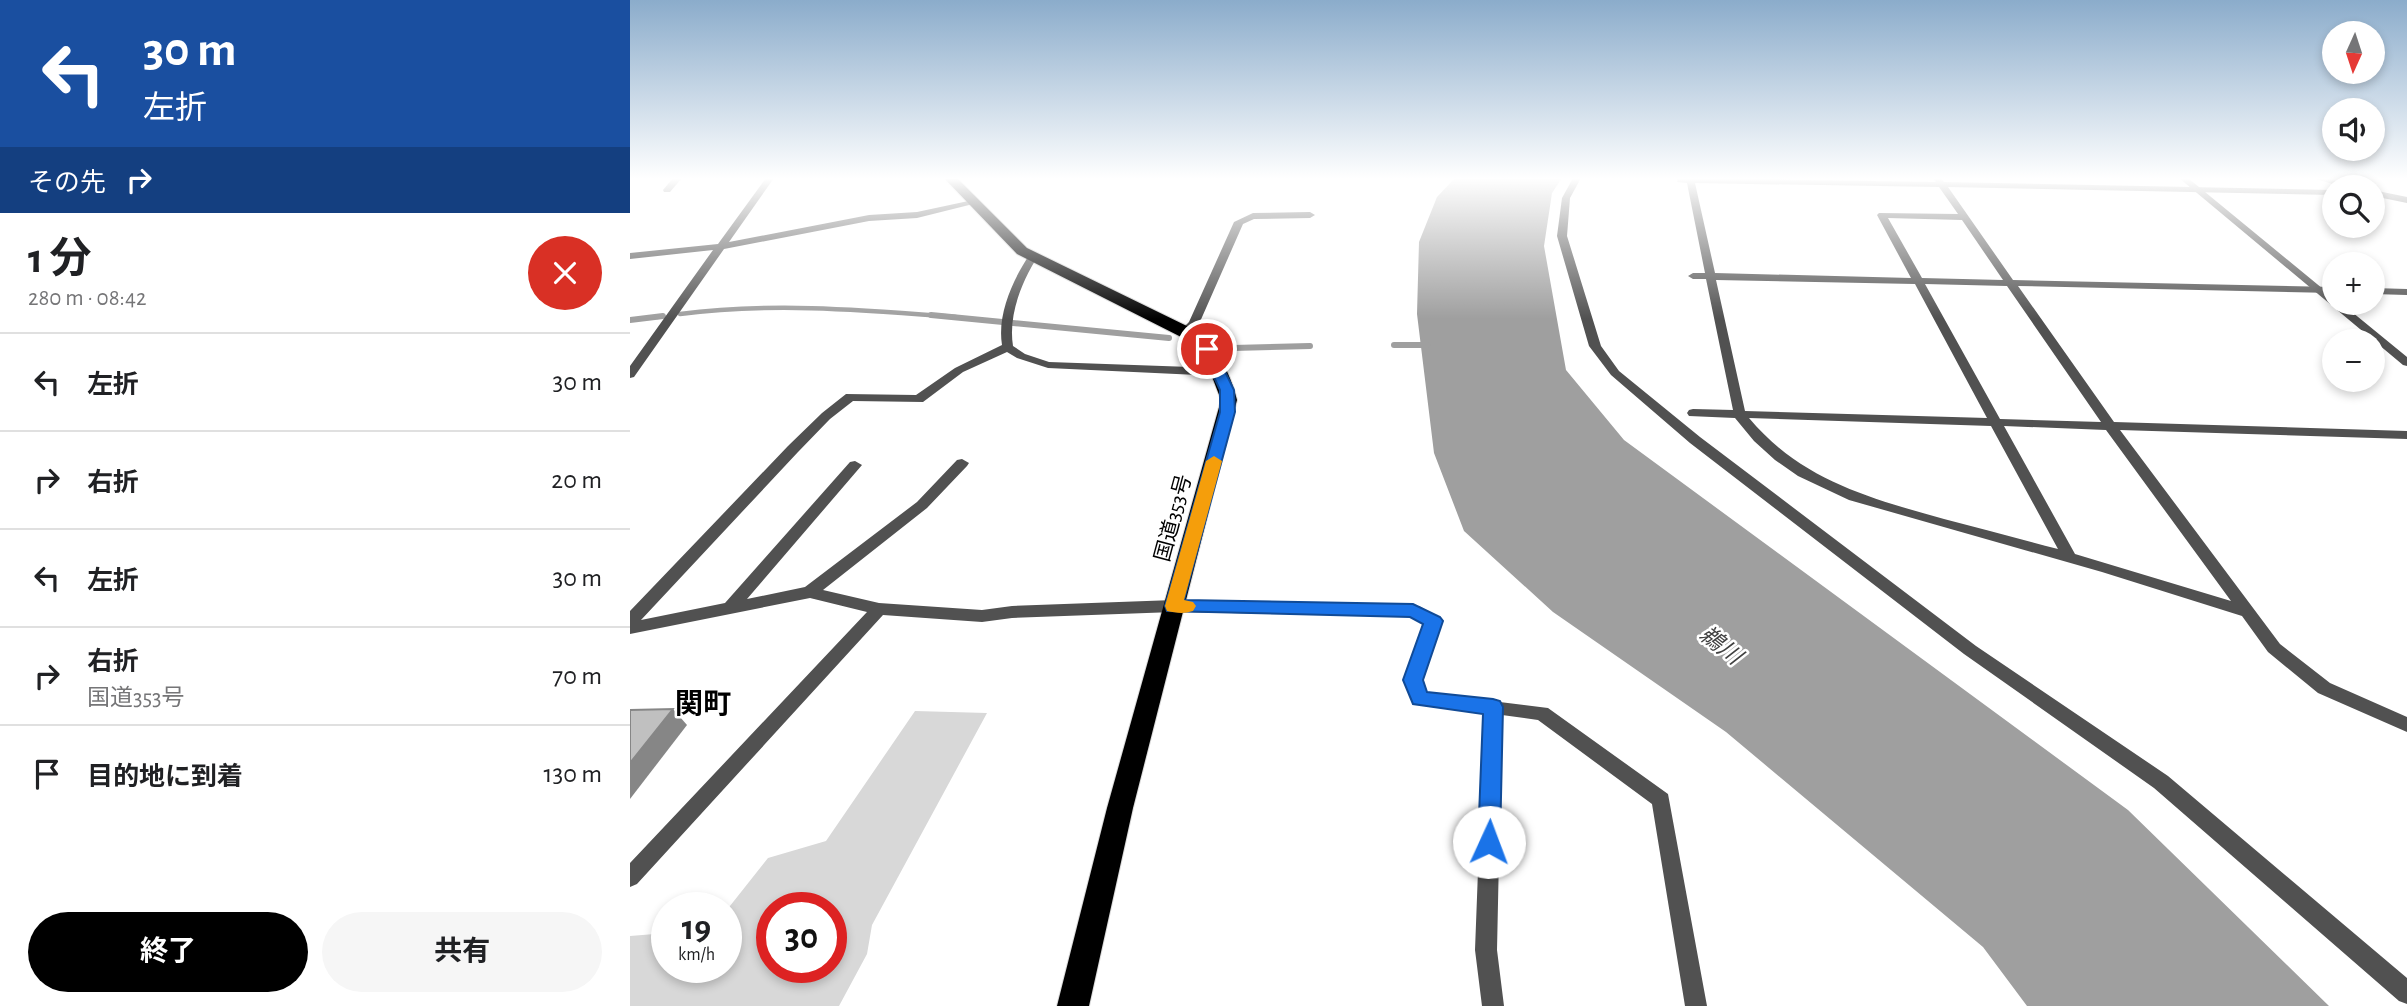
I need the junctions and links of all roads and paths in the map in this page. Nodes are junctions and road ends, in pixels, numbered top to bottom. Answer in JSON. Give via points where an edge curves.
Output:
{"nodes":[{"id":1,"x":735,"y":225,"type":"edge"},
{"id":2,"x":833,"y":225,"type":"edge"},
{"id":3,"x":994,"y":225,"type":"edge"},
{"id":4,"x":1238,"y":225,"type":"edge"},
{"id":5,"x":1563,"y":225,"type":"edge"},
{"id":6,"x":1698,"y":225,"type":"edge"},
{"id":7,"x":1887,"y":225,"type":"edge"},
{"id":8,"x":1970,"y":225,"type":"edge"},
{"id":9,"x":2239,"y":225,"type":"edge"},
{"id":10,"x":719,"y":247,"type":"junction"},
{"id":11,"x":630,"y":256,"type":"edge"},
{"id":12,"x":1033,"y":256,"type":"junction"},
{"id":13,"x":1693,"y":276,"type":"dead end"},
{"id":14,"x":1710,"y":276,"type":"junction"},
{"id":15,"x":1917,"y":282,"type":"junction"},
{"id":16,"x":2012,"y":285,"type":"junction"},
{"id":17,"x":2318,"y":290,"type":"junction"},
{"id":18,"x":2322,"y":290,"type":"edge"},
{"id":19,"x":2385,"y":291,"type":"edge"},
{"id":20,"x":2407,"y":292,"type":"edge"},
{"id":21,"x":1186,"y":331,"type":"junction"},
{"id":22,"x":1008,"y":348,"type":"junction"},
{"id":23,"x":2407,"y":363,"type":"edge"},
{"id":24,"x":1219,"y":372,"type":"junction"},
{"id":25,"x":630,"y":374,"type":"edge"},
{"id":26,"x":1693,"y":413,"type":"dead end"},
{"id":27,"x":1740,"y":416,"type":"junction"},
{"id":28,"x":1995,"y":424,"type":"junction"},
{"id":29,"x":2111,"y":427,"type":"junction"},
{"id":30,"x":2407,"y":435,"type":"edge"},
{"id":31,"x":961,"y":463,"type":"dead end"},
{"id":32,"x":855,"y":465,"type":"dead end"},
{"id":33,"x":2070,"y":558,"type":"junction"},
{"id":34,"x":810,"y":592,"type":"junction"},
{"id":35,"x":1174,"y":606,"type":"junction"},
{"id":36,"x":729,"y":609,"type":"junction"},
{"id":37,"x":879,"y":609,"type":"junction"},
{"id":38,"x":2248,"y":611,"type":"junction"},
{"id":39,"x":630,"y":621,"type":"edge"},
{"id":40,"x":630,"y":628,"type":"edge"},
{"id":41,"x":1493,"y":707,"type":"junction"},
{"id":42,"x":2407,"y":725,"type":"edge"},
{"id":43,"x":630,"y":877,"type":"edge"},
{"id":44,"x":2407,"y":993,"type":"edge"},
{"id":45,"x":1073,"y":1006,"type":"edge"},
{"id":46,"x":1493,"y":1006,"type":"edge"},
{"id":47,"x":1696,"y":1006,"type":"edge"}],
"edges":[{"from":1,"to":10,"type":"street"},
{"from":2,"to":10,"type":"street"},
{"from":3,"to":12,"type":"highway","name":"国道353号","via":[[1016,247]]},
{"from":4,"to":21,"type":"street","via":[[1194,324]]},
{"from":5,"to":44,"type":"street","via":[[1562,236],[1595,346],[1615,373],[1695,440],[1970,650],[2161,782]]},
{"from":6,"to":14,"type":"street"},
{"from":7,"to":15,"type":"street"},
{"from":8,"to":16,"type":"street"},
{"from":9,"to":17,"type":"street"},
{"from":10,"to":11,"type":"street"},
{"from":10,"to":25,"type":"street"},
{"from":12,"to":21,"type":"highway","name":"国道353号"},
{"from":12,"to":22,"type":"street","via":[[1008,320]]},
{"from":13,"to":14,"type":"street"},
{"from":14,"to":15,"type":"street"},
{"from":14,"to":27,"type":"street"},
{"from":15,"to":16,"type":"street"},
{"from":15,"to":28,"type":"street"},
{"from":16,"to":17,"type":"street"},
{"from":16,"to":29,"type":"street"},
{"from":17,"to":18,"type":"street"},
{"from":17,"to":23,"type":"street"},
{"from":19,"to":20,"type":"street"},
{"from":21,"to":24,"type":"highway","name":"国道353号","via":[[1207,349]]},
{"from":22,"to":24,"type":"street","via":[[1048,365]]},
{"from":22,"to":39,"type":"street","via":[[959,370],[919,399],[850,397],[818,424]]},
{"from":24,"to":35,"type":"highway","name":"国道353号","via":[[1227,390],[1227,412]]},
{"from":26,"to":27,"type":"street"},
{"from":27,"to":28,"type":"street"},
{"from":27,"to":33,"type":"street","via":[[1781,460],[1862,501]]},
{"from":28,"to":29,"type":"street"},
{"from":28,"to":33,"type":"street"},
{"from":29,"to":30,"type":"street"},
{"from":29,"to":38,"type":"street"},
{"from":31,"to":34,"type":"street","via":[[922,505]]},
{"from":32,"to":36,"type":"street"},
{"from":33,"to":38,"type":"street"},
{"from":34,"to":36,"type":"street"},
{"from":34,"to":37,"type":"street"},
{"from":35,"to":37,"type":"street","via":[[982,616]]},
{"from":35,"to":41,"type":"street","via":[[1413,610],[1433,621],[1413,680],[1420,699]]},
{"from":35,"to":45,"type":"highway","name":"国道353号"},
{"from":36,"to":40,"type":"street"},
{"from":37,"to":43,"type":"street"},
{"from":38,"to":42,"type":"street","via":[[2274,648],[2324,688]]},
{"from":41,"to":46,"type":"street","via":[[1486,950]]},
{"from":41,"to":47,"type":"street","via":[[1542,713],[1661,800]]}]}
